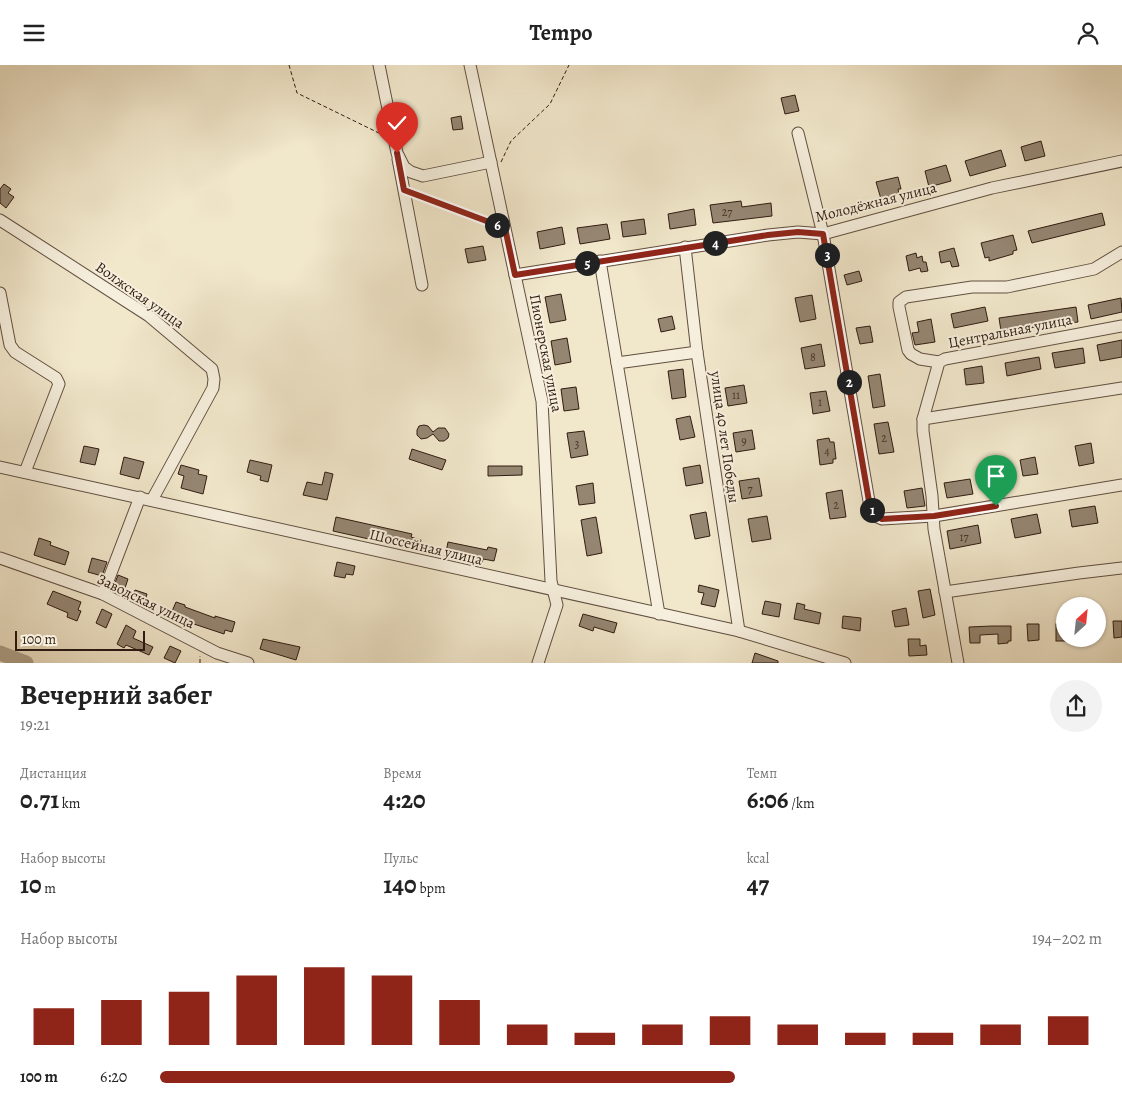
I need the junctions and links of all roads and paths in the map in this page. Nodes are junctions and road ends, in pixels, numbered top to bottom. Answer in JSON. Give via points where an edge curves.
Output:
{"nodes":[{"id":1,"x":289,"y":65,"type":"edge"},
{"id":2,"x":379,"y":65,"type":"edge"},
{"id":3,"x":470,"y":65,"type":"edge"},
{"id":4,"x":569,"y":65,"type":"edge"},
{"id":5,"x":798,"y":133,"type":"dead end"},
{"id":6,"x":395,"y":141,"type":"junction"},
{"id":7,"x":397,"y":153,"type":"junction"},
{"id":8,"x":491,"y":161,"type":"junction"},
{"id":9,"x":1122,"y":161,"type":"edge"},
{"id":10,"x":494,"y":176,"type":"junction"},
{"id":11,"x":404,"y":190,"type":"junction"},
{"id":12,"x":0,"y":219,"type":"edge"},
{"id":13,"x":505,"y":228,"type":"junction"},
{"id":14,"x":823,"y":234,"type":"junction"},
{"id":15,"x":685,"y":247,"type":"junction"},
{"id":16,"x":1122,"y":253,"type":"edge"},
{"id":17,"x":600,"y":261,"type":"junction"},
{"id":18,"x":515,"y":275,"type":"junction"},
{"id":19,"x":422,"y":285,"type":"dead end"},
{"id":20,"x":0,"y":293,"type":"edge"},
{"id":21,"x":1122,"y":326,"type":"edge"},
{"id":22,"x":697,"y":352,"type":"junction"},
{"id":23,"x":939,"y":362,"type":"junction"},
{"id":24,"x":617,"y":363,"type":"junction"},
{"id":25,"x":1122,"y":388,"type":"edge"},
{"id":26,"x":923,"y":419,"type":"junction"},
{"id":27,"x":0,"y":467,"type":"edge"},
{"id":28,"x":25,"y":472,"type":"junction"},
{"id":29,"x":1122,"y":485,"type":"edge"},
{"id":30,"x":140,"y":497,"type":"junction"},
{"id":31,"x":152,"y":500,"type":"junction"},
{"id":32,"x":934,"y":516,"type":"junction"},
{"id":33,"x":0,"y":558,"type":"edge"},
{"id":34,"x":1122,"y":568,"type":"edge"},
{"id":35,"x":555,"y":591,"type":"junction"},
{"id":36,"x":945,"y":592,"type":"junction"},
{"id":37,"x":103,"y":594,"type":"junction"},
{"id":38,"x":659,"y":614,"type":"junction"},
{"id":39,"x":739,"y":631,"type":"junction"},
{"id":40,"x":248,"y":663,"type":"edge"},
{"id":41,"x":538,"y":663,"type":"edge"},
{"id":42,"x":845,"y":663,"type":"edge"},
{"id":43,"x":958,"y":663,"type":"edge"}],
"edges":[{"from":1,"to":6,"type":"path","via":[[297,93]]},
{"from":2,"to":6,"type":"street"},
{"from":3,"to":8,"type":"street","name":"Пионерская улица"},
{"from":4,"to":10,"type":"path","via":[[550,104],[511,141]]},
{"from":5,"to":14,"type":"street"},
{"from":6,"to":7,"type":"street"},
{"from":7,"to":8,"type":"street","via":[[404,167],[423,176]]},
{"from":7,"to":11,"type":"street"},
{"from":8,"to":10,"type":"street","name":"Пионерская улица"},
{"from":9,"to":14,"type":"street","name":"Молодёжная улица","via":[[992,188]]},
{"from":10,"to":13,"type":"street","name":"Пионерская улица"},
{"from":11,"to":13,"type":"path"},
{"from":11,"to":19,"type":"street"},
{"from":12,"to":31,"type":"street","name":"Волжская улица","via":[[149,317],[212,369],[213,388]]},
{"from":13,"to":18,"type":"street","name":"Пионерская улица"},
{"from":14,"to":15,"type":"street","name":"Молодёжная улица","via":[[798,232]]},
{"from":14,"to":32,"type":"street","via":[[870,507],[875,516],[882,519]]},
{"from":15,"to":17,"type":"street","name":"Молодёжная улица"},
{"from":15,"to":22,"type":"street","name":"улица 40 лет Победы"},
{"from":16,"to":23,"type":"street","via":[[1094,269],[1007,287],[972,287],[906,297],[899,302],[899,307],[908,350],[915,357]]},
{"from":17,"to":18,"type":"street","name":"Молодёжная улица"},
{"from":17,"to":24,"type":"street"},
{"from":18,"to":35,"type":"street","name":"Пионерская улица","via":[[542,401]]},
{"from":20,"to":28,"type":"street","via":[[10,345],[15,352],[56,378],[59,384]]},
{"from":21,"to":23,"type":"street","name":"Центральная улица"},
{"from":22,"to":24,"type":"street"},
{"from":22,"to":39,"type":"street","name":"улица 40 лет Победы"},
{"from":23,"to":26,"type":"street","name":"Центральная улица"},
{"from":24,"to":38,"type":"street"},
{"from":25,"to":26,"type":"street"},
{"from":26,"to":32,"type":"street","name":"Центральная улица"},
{"from":27,"to":28,"type":"street","name":"Шоссейная улица"},
{"from":28,"to":30,"type":"street","name":"Шоссейная улица"},
{"from":29,"to":32,"type":"street"},
{"from":30,"to":31,"type":"street","name":"Шоссейная улица"},
{"from":30,"to":37,"type":"street"},
{"from":31,"to":35,"type":"street","name":"Шоссейная улица"},
{"from":32,"to":36,"type":"street","name":"Центральная улица"},
{"from":33,"to":37,"type":"street","name":"Заводская улица"},
{"from":34,"to":36,"type":"street"},
{"from":35,"to":38,"type":"street","name":"Шоссейная улица"},
{"from":35,"to":41,"type":"street","name":"Пионерская улица","via":[[556,611]]},
{"from":36,"to":43,"type":"street","name":"Центральная улица"},
{"from":37,"to":40,"type":"street","name":"Заводская улица","via":[[218,653]]},
{"from":38,"to":39,"type":"street","name":"Шоссейная улица"},
{"from":39,"to":42,"type":"street","name":"Шоссейная улица"}]}
